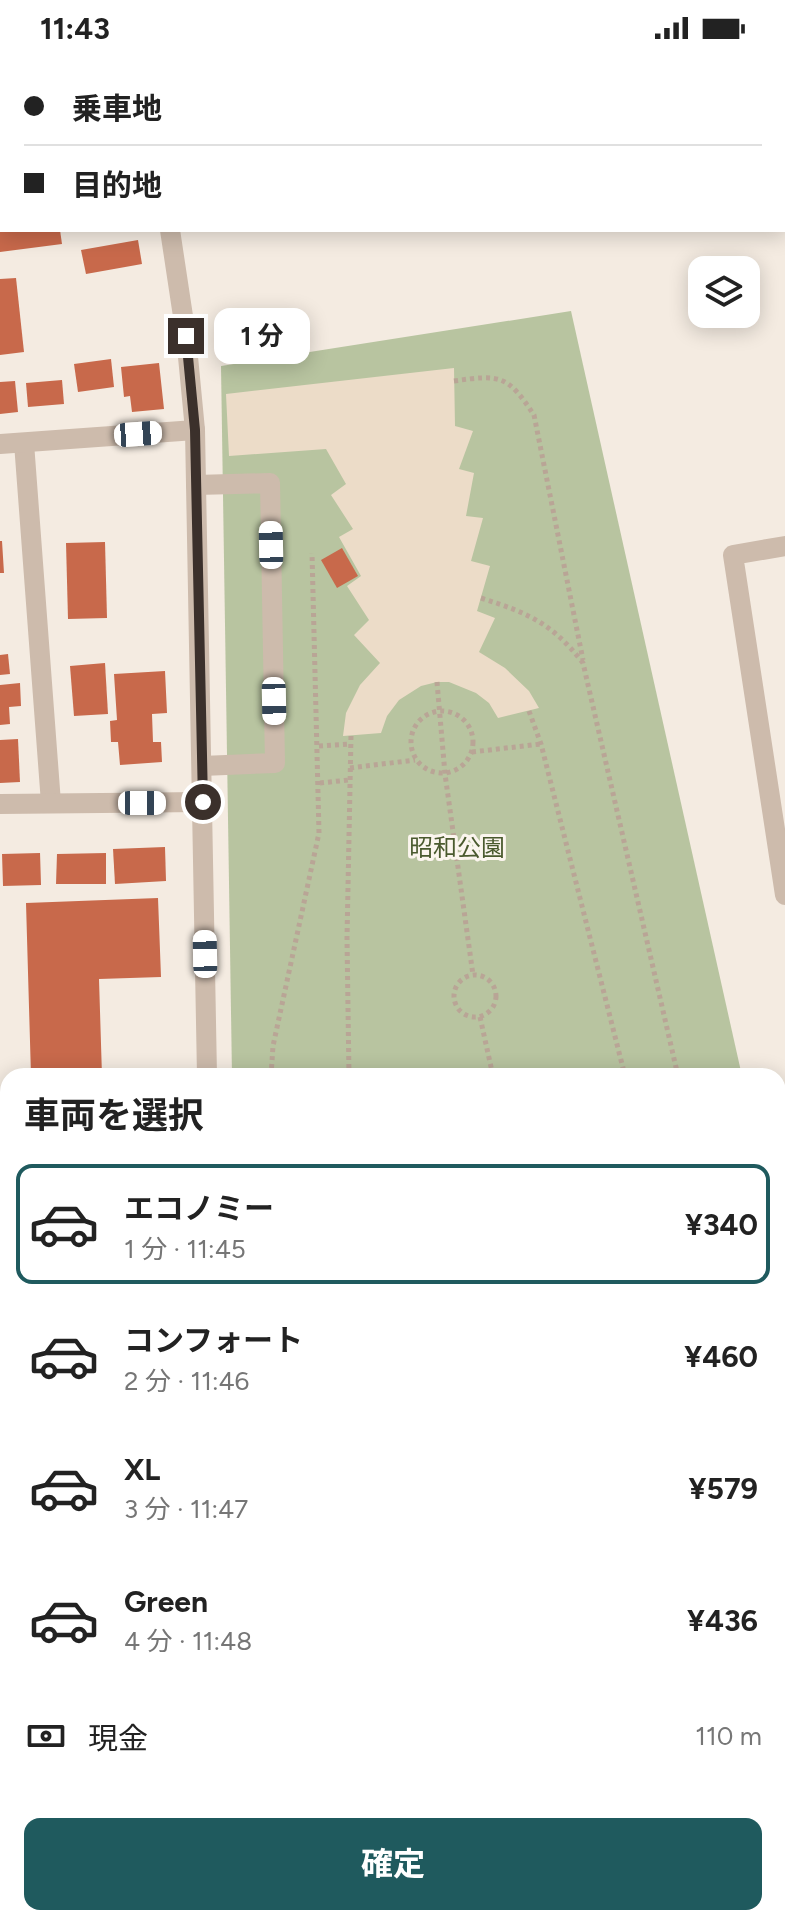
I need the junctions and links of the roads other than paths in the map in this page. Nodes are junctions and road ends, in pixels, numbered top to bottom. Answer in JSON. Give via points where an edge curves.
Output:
{"nodes":[{"id":1,"x":170,"y":232,"type":"edge"},
{"id":2,"x":195,"y":430,"type":"junction"},
{"id":3,"x":24,"y":443,"type":"junction"},
{"id":4,"x":0,"y":444,"type":"edge"},
{"id":5,"x":196,"y":485,"type":"junction"},
{"id":6,"x":785,"y":546,"type":"edge"},
{"id":7,"x":202,"y":766,"type":"junction"},
{"id":8,"x":203,"y":802,"type":"junction"},
{"id":9,"x":51,"y":803,"type":"junction"},
{"id":10,"x":0,"y":804,"type":"edge"},
{"id":11,"x":785,"y":895,"type":"edge"},
{"id":12,"x":207,"y":1068,"type":"edge"}],
"edges":[{"from":1,"to":2,"type":"street"},
{"from":2,"to":3,"type":"street"},
{"from":2,"to":5,"type":"street"},
{"from":3,"to":4,"type":"street"},
{"from":3,"to":9,"type":"street"},
{"from":5,"to":7,"type":"street"},
{"from":5,"to":7,"type":"street","via":[[270,483],[275,763]]},
{"from":6,"to":11,"type":"street","via":[[733,555]]},
{"from":7,"to":8,"type":"street"},
{"from":8,"to":9,"type":"street"},
{"from":8,"to":12,"type":"street"},
{"from":9,"to":10,"type":"street"}]}
